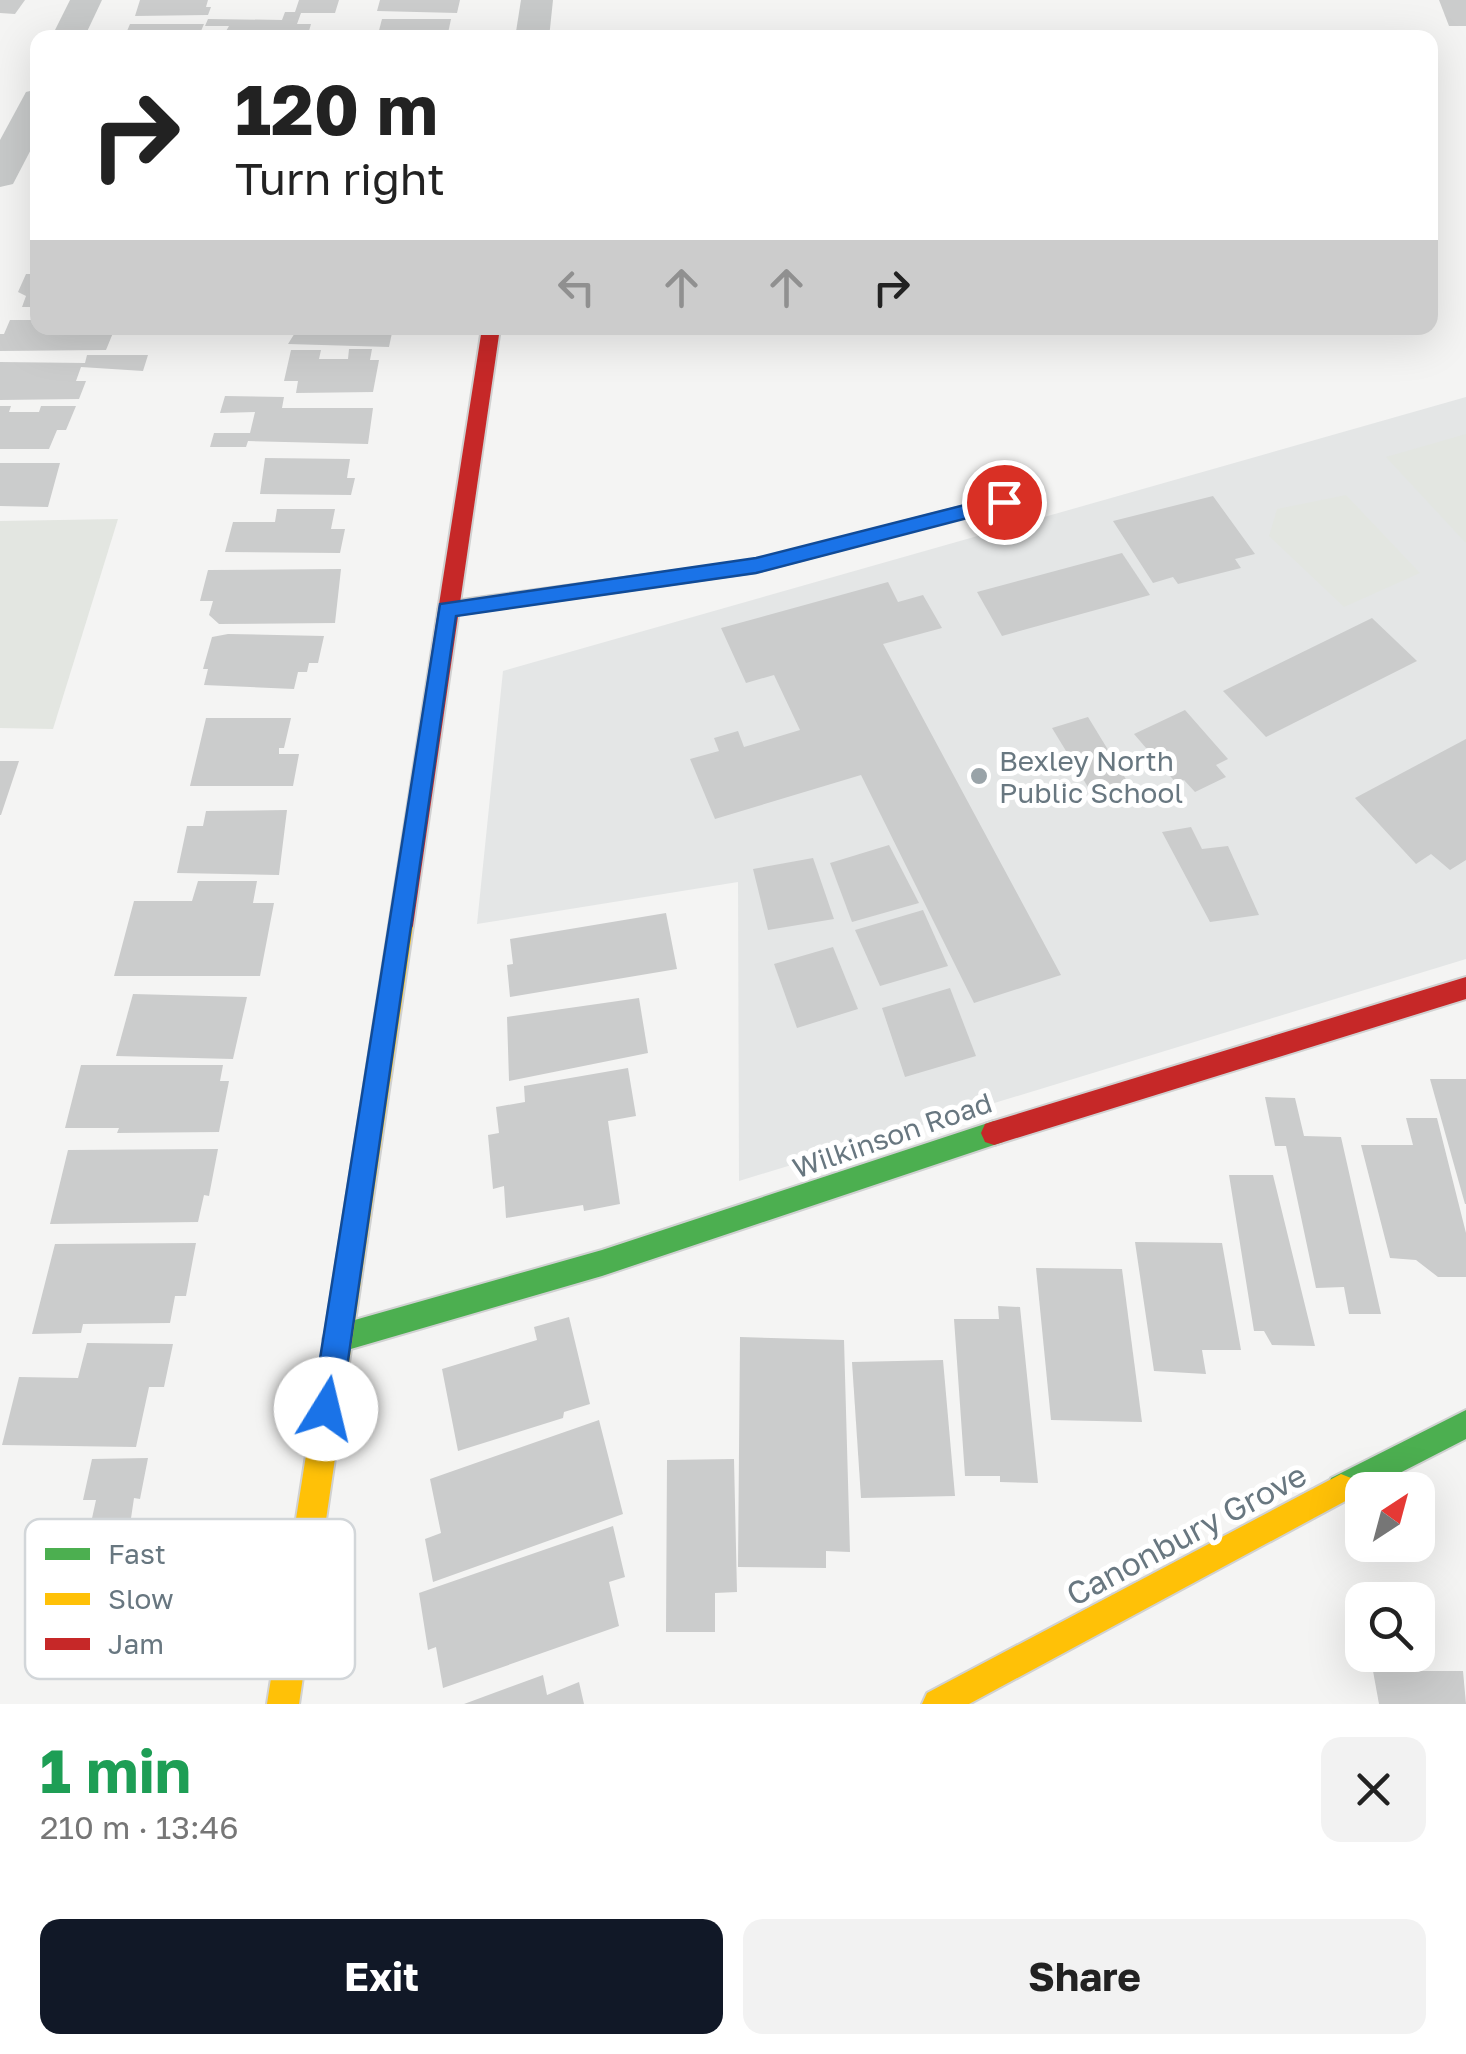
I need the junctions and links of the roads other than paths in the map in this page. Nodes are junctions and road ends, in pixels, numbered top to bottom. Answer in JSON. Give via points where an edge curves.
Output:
{"nodes":[{"id":1,"x":86,"y":0,"type":"edge"},
{"id":2,"x":537,"y":0,"type":"edge"},
{"id":3,"x":72,"y":30,"type":"edge"},
{"id":4,"x":533,"y":30,"type":"edge"},
{"id":5,"x":30,"y":115,"type":"edge"},
{"id":6,"x":0,"y":176,"type":"edge"},
{"id":7,"x":490,"y":335,"type":"edge"},
{"id":8,"x":1004,"y":502,"type":"dead end"},
{"id":9,"x":447,"y":610,"type":"junction"},
{"id":10,"x":1466,"y":988,"type":"edge"},
{"id":11,"x":338,"y":1338,"type":"junction"},
{"id":12,"x":1466,"y":1424,"type":"edge"},
{"id":13,"x":311,"y":1519,"type":"edge"},
{"id":14,"x":287,"y":1679,"type":"edge"},
{"id":15,"x":283,"y":1704,"type":"edge"},
{"id":16,"x":938,"y":1704,"type":"edge"}],
"edges":[{"from":1,"to":3,"type":"street"},
{"from":2,"to":4,"type":"street"},
{"from":5,"to":6,"type":"street"},
{"from":7,"to":9,"type":"street"},
{"from":8,"to":9,"type":"lane","via":[[756,566]]},
{"from":9,"to":11,"type":"street"},
{"from":10,"to":11,"type":"street","name":"Wilkinson Road","via":[[1042,1117],[638,1252]]},
{"from":11,"to":13,"type":"street"},
{"from":12,"to":16,"type":"street","name":"Canonbury Grove"},
{"from":14,"to":15,"type":"street"}]}
